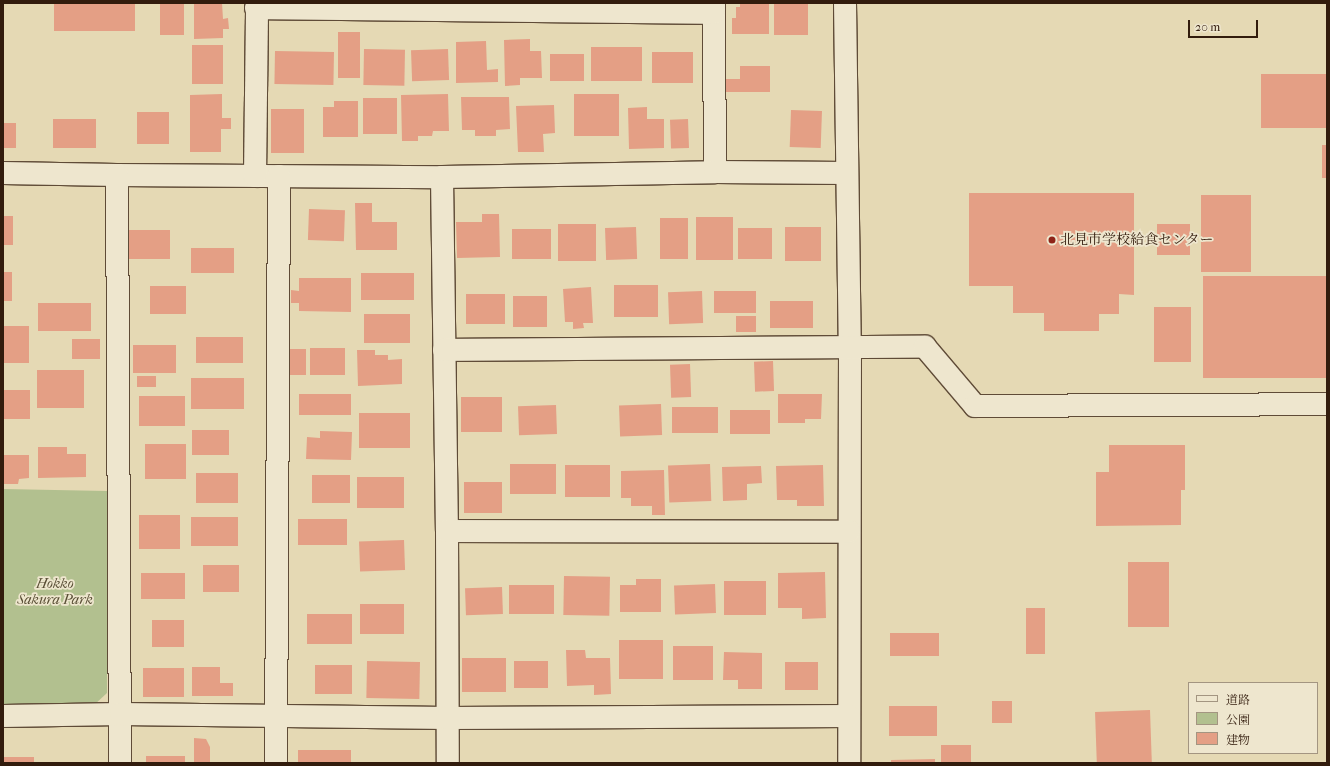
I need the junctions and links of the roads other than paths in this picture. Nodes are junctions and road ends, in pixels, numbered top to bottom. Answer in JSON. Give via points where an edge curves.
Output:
{"nodes":[{"id":1,"x":845,"y":3,"type":"edge"},
{"id":2,"x":256,"y":6,"type":"edge"},
{"id":3,"x":714,"y":8,"type":"edge"},
{"id":4,"x":3,"y":172,"type":"edge"},
{"id":5,"x":715,"y":172,"type":"junction"},
{"id":6,"x":846,"y":173,"type":"junction"},
{"id":7,"x":117,"y":176,"type":"junction"},
{"id":8,"x":254,"y":176,"type":"junction"},
{"id":9,"x":278,"y":176,"type":"junction"},
{"id":10,"x":442,"y":177,"type":"junction"},
{"id":11,"x":850,"y":347,"type":"junction"},
{"id":12,"x":444,"y":350,"type":"junction"},
{"id":13,"x":1327,"y":404,"type":"edge"},
{"id":14,"x":447,"y":531,"type":"junction"},
{"id":15,"x":849,"y":532,"type":"junction"},
{"id":16,"x":120,"y":714,"type":"junction"},
{"id":17,"x":3,"y":716,"type":"edge"},
{"id":18,"x":276,"y":716,"type":"junction"},
{"id":19,"x":849,"y":716,"type":"junction"},
{"id":20,"x":447,"y":718,"type":"junction"},
{"id":21,"x":120,"y":763,"type":"edge"},
{"id":22,"x":276,"y":763,"type":"edge"},
{"id":23,"x":448,"y":763,"type":"edge"},
{"id":24,"x":850,"y":763,"type":"edge"}],
"edges":[{"from":1,"to":6,"type":"street"},
{"from":2,"to":3,"type":"street"},
{"from":2,"to":8,"type":"street"},
{"from":3,"to":5,"type":"street"},
{"from":4,"to":7,"type":"street"},
{"from":5,"to":6,"type":"street"},
{"from":5,"to":10,"type":"street"},
{"from":6,"to":11,"type":"street"},
{"from":7,"to":8,"type":"street"},
{"from":7,"to":16,"type":"street"},
{"from":8,"to":9,"type":"street"},
{"from":9,"to":10,"type":"street"},
{"from":9,"to":18,"type":"street"},
{"from":10,"to":12,"type":"street"},
{"from":11,"to":12,"type":"street"},
{"from":11,"to":13,"type":"street","via":[[925,347],[975,406]]},
{"from":11,"to":15,"type":"street"},
{"from":12,"to":14,"type":"street"},
{"from":14,"to":15,"type":"street"},
{"from":14,"to":20,"type":"street"},
{"from":15,"to":19,"type":"street"},
{"from":16,"to":17,"type":"street"},
{"from":16,"to":18,"type":"street"},
{"from":16,"to":21,"type":"street"},
{"from":18,"to":20,"type":"street"},
{"from":18,"to":22,"type":"street"},
{"from":19,"to":20,"type":"street"},
{"from":19,"to":24,"type":"street"},
{"from":20,"to":23,"type":"street"}]}
